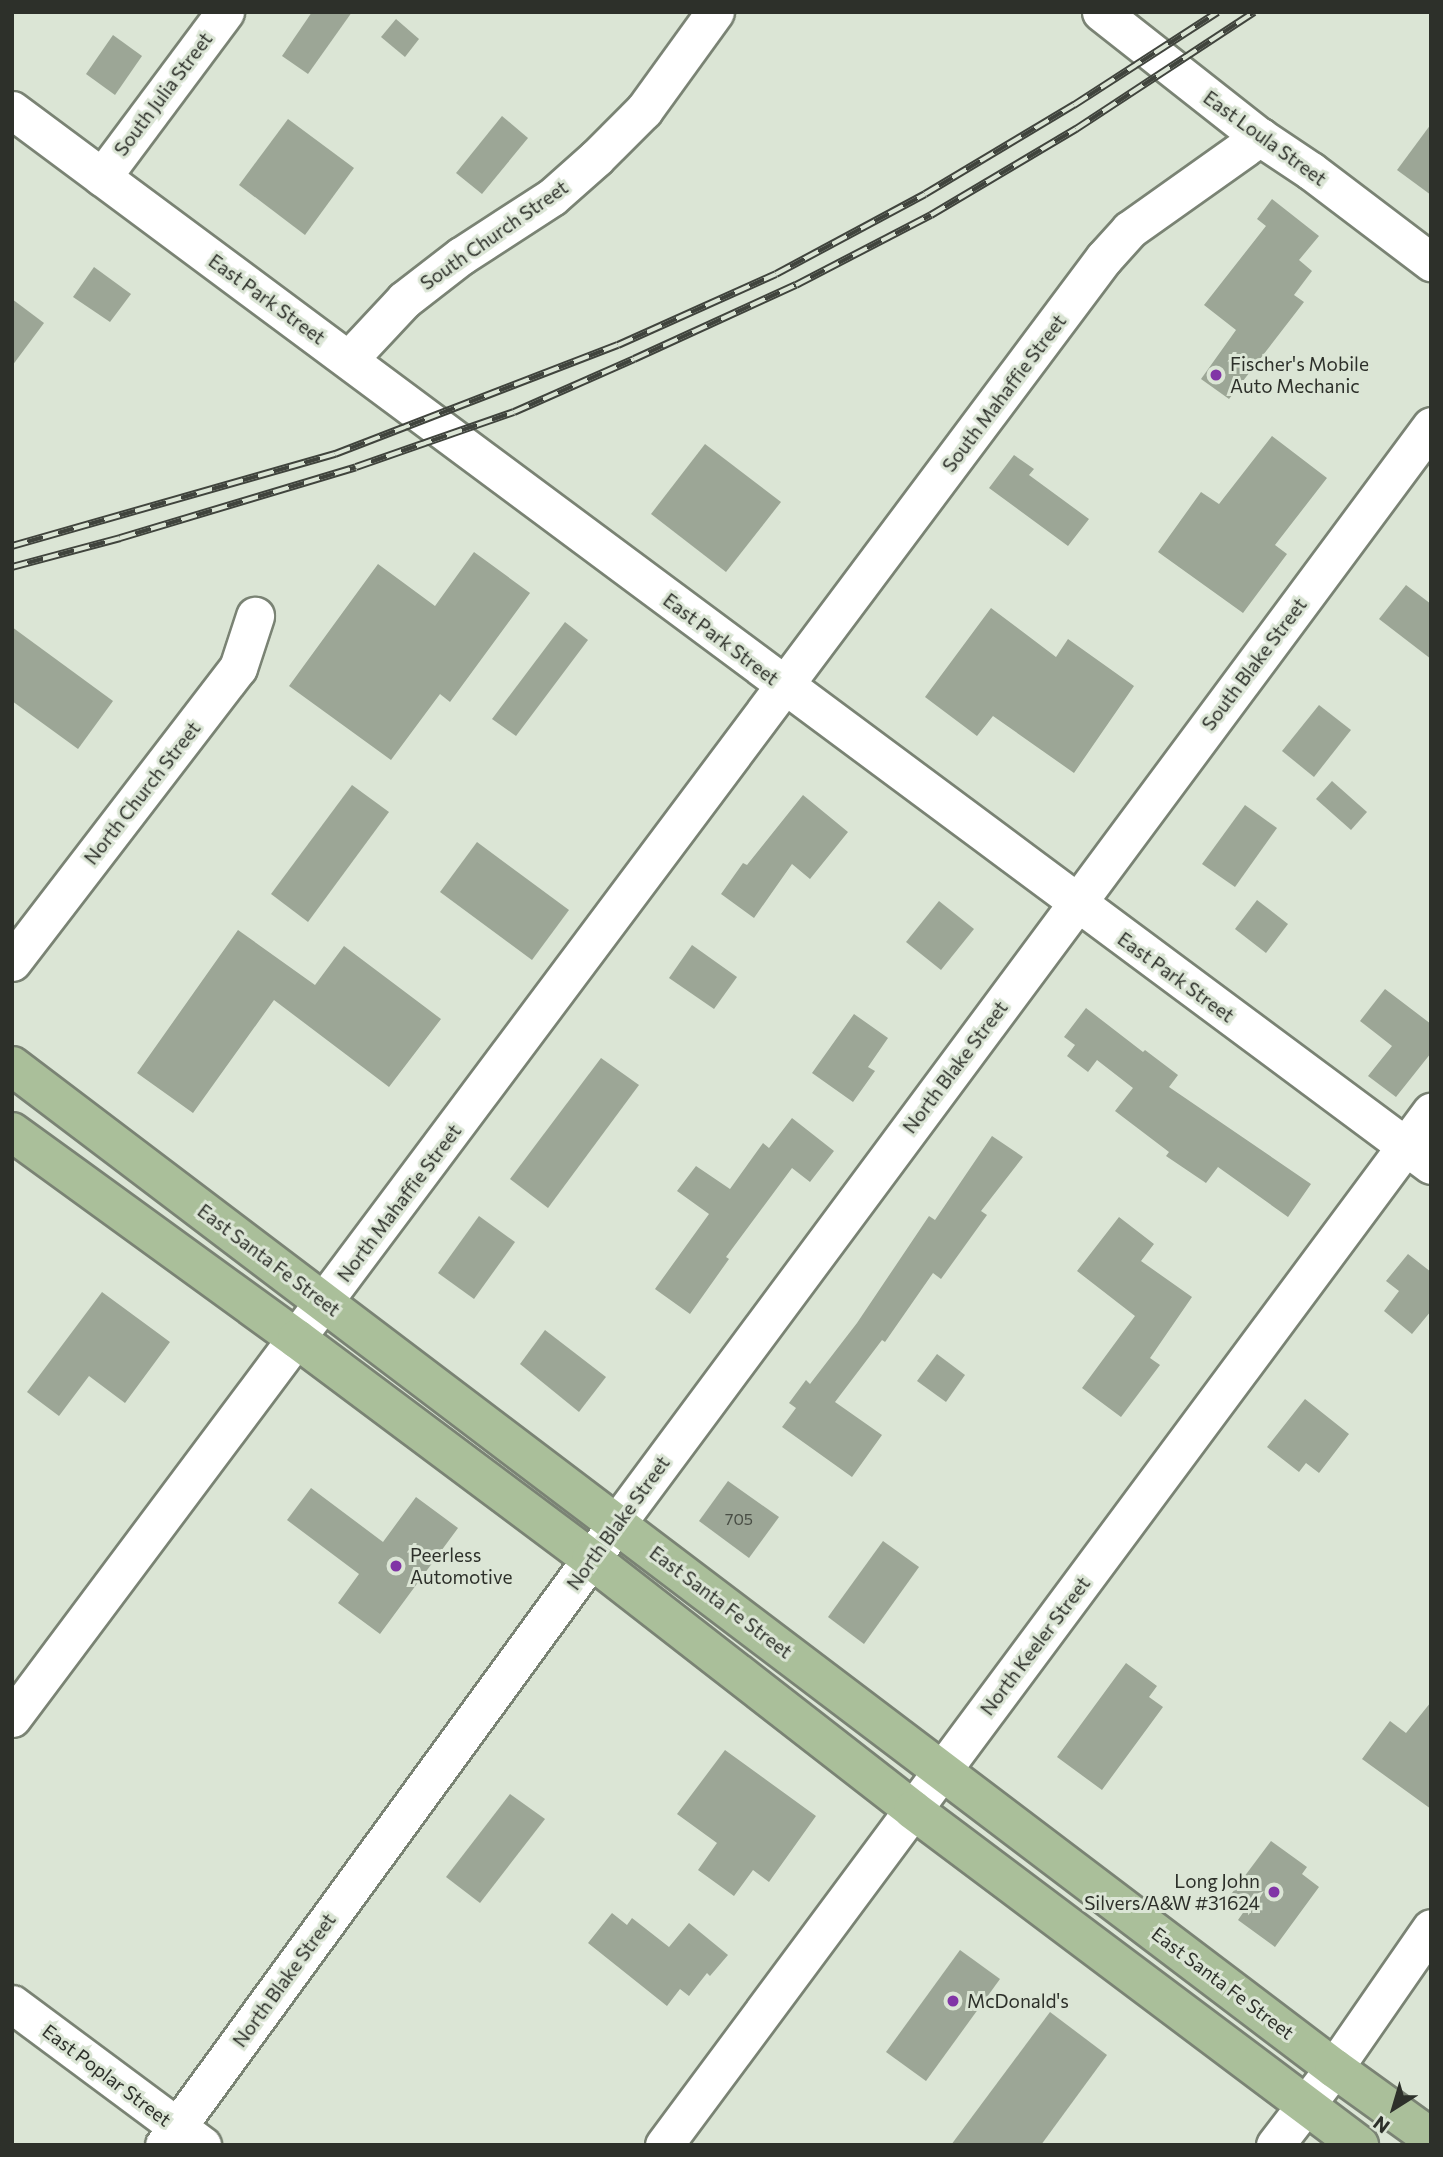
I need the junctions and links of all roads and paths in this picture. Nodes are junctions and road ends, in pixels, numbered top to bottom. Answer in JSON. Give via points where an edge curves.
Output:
{"nodes":[{"id":1,"x":225,"y":12,"type":"edge"},
{"id":2,"x":715,"y":12,"type":"edge"},
{"id":3,"x":1101,"y":12,"type":"edge"},
{"id":4,"x":12,"y":110,"type":"edge"},
{"id":5,"x":1260,"y":137,"type":"junction"},
{"id":6,"x":102,"y":177,"type":"junction"},
{"id":7,"x":1431,"y":262,"type":"edge"},
{"id":8,"x":349,"y":359,"type":"junction"},
{"id":9,"x":1431,"y":426,"type":"edge"},
{"id":10,"x":254,"y":616,"type":"dead end"},
{"id":11,"x":785,"y":687,"type":"junction"},
{"id":12,"x":1076,"y":903,"type":"junction"},
{"id":13,"x":12,"y":962,"type":"edge"},
{"id":14,"x":12,"y":1066,"type":"edge"},
{"id":15,"x":1431,"y":1112,"type":"edge"},
{"id":16,"x":12,"y":1132,"type":"edge"},
{"id":17,"x":1418,"y":1156,"type":"edge"},
{"id":18,"x":325,"y":1302,"type":"junction"},
{"id":19,"x":297,"y":1339,"type":"junction"},
{"id":20,"x":617,"y":1523,"type":"junction"},
{"id":21,"x":591,"y":1559,"type":"junction"},
{"id":22,"x":12,"y":1718,"type":"edge"},
{"id":23,"x":943,"y":1769,"type":"junction"},
{"id":24,"x":913,"y":1810,"type":"junction"},
{"id":25,"x":1431,"y":1928,"type":"edge"},
{"id":26,"x":12,"y":2004,"type":"edge"},
{"id":27,"x":1334,"y":2068,"type":"junction"},
{"id":28,"x":1305,"y":2104,"type":"junction"},
{"id":29,"x":1431,"y":2138,"type":"edge"},
{"id":30,"x":181,"y":2139,"type":"edge"},
{"id":31,"x":664,"y":2145,"type":"edge"},
{"id":32,"x":1275,"y":2145,"type":"edge"},
{"id":33,"x":1359,"y":2145,"type":"edge"}],
"edges":[{"from":1,"to":6,"type":"street","name":"South Julia Street"},
{"from":2,"to":8,"type":"street","name":"South Church Street","via":[[643,110],[596,158],[552,197],[461,256],[404,300]]},
{"from":3,"to":5,"type":"street","name":"East Loula Street"},
{"from":4,"to":6,"type":"street","name":"East Park Street"},
{"from":5,"to":7,"type":"street","name":"East Loula Street"},
{"from":5,"to":11,"type":"street","name":"South Mahaffie Street","via":[[1129,230],[1104,258]]},
{"from":6,"to":8,"type":"street","name":"East Park Street"},
{"from":8,"to":11,"type":"street","name":"East Park Street"},
{"from":9,"to":12,"type":"street","name":"South Blake Street"},
{"from":10,"to":13,"type":"street","name":"North Church Street","via":[[238,668]]},
{"from":11,"to":12,"type":"street","name":"East Park Street"},
{"from":11,"to":18,"type":"street","name":"North Mahaffie Street"},
{"from":12,"to":17,"type":"street","name":"East Park Street"},
{"from":12,"to":20,"type":"street","name":"North Blake Street"},
{"from":14,"to":18,"type":"main road","name":"East Santa Fe Street"},
{"from":15,"to":17,"type":"street","name":"North Keeler Street"},
{"from":16,"to":19,"type":"main road"},
{"from":17,"to":23,"type":"street","name":"North Keeler Street"},
{"from":18,"to":19,"type":"street","name":"North Mahaffie Street"},
{"from":18,"to":20,"type":"main road","name":"East Santa Fe Street"},
{"from":19,"to":21,"type":"main road"},
{"from":19,"to":22,"type":"street","name":"North Mahaffie Street"},
{"from":20,"to":21,"type":"street","name":"North Blake Street"},
{"from":20,"to":23,"type":"main road","name":"East Santa Fe Street"},
{"from":21,"to":24,"type":"main road"},
{"from":21,"to":30,"type":"street","name":"North Blake Street"},
{"from":23,"to":24,"type":"street","name":"North Keeler Street"},
{"from":23,"to":27,"type":"main road","name":"East Santa Fe Street"},
{"from":24,"to":28,"type":"main road"},
{"from":24,"to":31,"type":"street","name":"North Keeler Street"},
{"from":25,"to":27,"type":"street"},
{"from":26,"to":30,"type":"street","name":"East Poplar Street"},
{"from":27,"to":28,"type":"street"},
{"from":27,"to":29,"type":"main road","name":"East Santa Fe Street"},
{"from":28,"to":32,"type":"street"},
{"from":28,"to":33,"type":"main road"}]}
